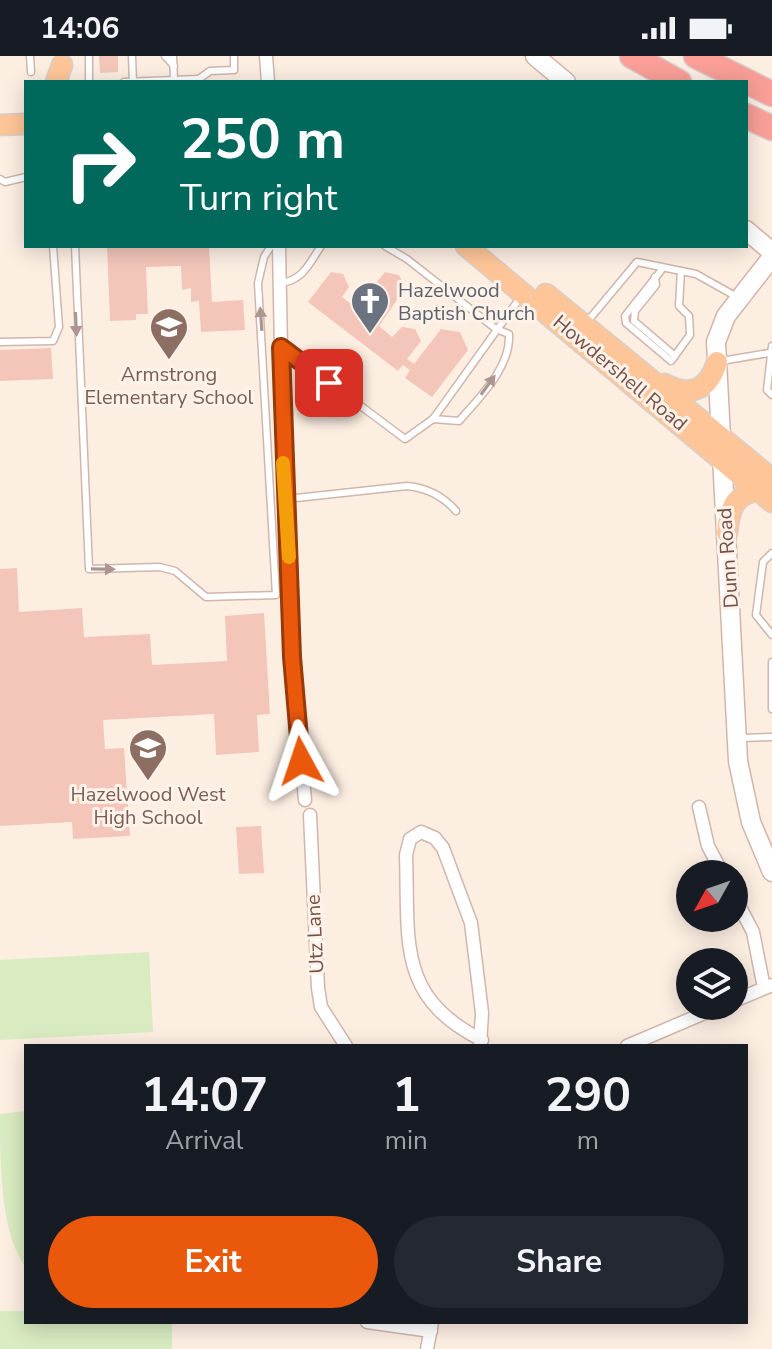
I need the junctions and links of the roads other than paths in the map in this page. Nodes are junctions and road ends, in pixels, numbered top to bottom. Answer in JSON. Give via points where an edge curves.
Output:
{"nodes":[{"id":1,"x":30,"y":56,"type":"edge"},
{"id":2,"x":89,"y":56,"type":"edge"},
{"id":3,"x":132,"y":56,"type":"edge"},
{"id":4,"x":165,"y":56,"type":"edge"},
{"id":5,"x":173,"y":56,"type":"edge"},
{"id":6,"x":234,"y":56,"type":"edge"},
{"id":7,"x":266,"y":56,"type":"edge"},
{"id":8,"x":535,"y":56,"type":"edge"},
{"id":9,"x":632,"y":56,"type":"edge"},
{"id":10,"x":696,"y":56,"type":"edge"},
{"id":11,"x":174,"y":66,"type":"junction"},
{"id":12,"x":31,"y":72,"type":"dead end"},
{"id":13,"x":89,"y":80,"type":"edge"},
{"id":14,"x":133,"y":80,"type":"edge"},
{"id":15,"x":174,"y":80,"type":"joint"},
{"id":16,"x":199,"y":80,"type":"edge"},
{"id":17,"x":268,"y":80,"type":"edge"},
{"id":18,"x":564,"y":80,"type":"edge"},
{"id":19,"x":675,"y":80,"type":"edge"},
{"id":20,"x":744,"y":80,"type":"edge"},
{"id":21,"x":748,"y":82,"type":"edge"},
{"id":22,"x":772,"y":94,"type":"edge"},
{"id":23,"x":748,"y":117,"type":"edge"},
{"id":24,"x":772,"y":128,"type":"edge"},
{"id":25,"x":24,"y":177,"type":"edge"},
{"id":26,"x":0,"y":179,"type":"edge"},
{"id":27,"x":748,"y":232,"type":"edge"},
{"id":28,"x":53,"y":248,"type":"edge"},
{"id":29,"x":75,"y":248,"type":"edge"},
{"id":30,"x":270,"y":248,"type":"edge"},
{"id":31,"x":279,"y":248,"type":"edge"},
{"id":32,"x":320,"y":248,"type":"edge"},
{"id":33,"x":388,"y":248,"type":"edge"},
{"id":34,"x":469,"y":248,"type":"edge"},
{"id":35,"x":490,"y":248,"type":"edge"},
{"id":36,"x":772,"y":254,"type":"edge"},
{"id":37,"x":663,"y":268,"type":"junction"},
{"id":38,"x":681,"y":271,"type":"junction"},
{"id":39,"x":281,"y":283,"type":"junction"},
{"id":40,"x":524,"y":292,"type":"junction"},
{"id":41,"x":739,"y":298,"type":"junction"},
{"id":42,"x":584,"y":324,"type":"junction"},
{"id":43,"x":496,"y":329,"type":"junction"},
{"id":44,"x":0,"y":342,"type":"edge"},
{"id":45,"x":281,"y":347,"type":"junction"},
{"id":46,"x":770,"y":349,"type":"edge"},
{"id":47,"x":717,"y":362,"type":"junction"},
{"id":48,"x":650,"y":377,"type":"junction"},
{"id":49,"x":772,"y":395,"type":"edge"},
{"id":50,"x":433,"y":419,"type":"junction"},
{"id":51,"x":721,"y":436,"type":"junction"},
{"id":52,"x":723,"y":461,"type":"junction"},
{"id":53,"x":767,"y":491,"type":"edge"},
{"id":54,"x":287,"y":499,"type":"junction"},
{"id":55,"x":456,"y":511,"type":"dead end"},
{"id":56,"x":727,"y":533,"type":"junction"},
{"id":57,"x":772,"y":553,"type":"edge"},
{"id":58,"x":772,"y":635,"type":"edge"},
{"id":59,"x":772,"y":662,"type":"edge"},
{"id":60,"x":772,"y":709,"type":"edge"},
{"id":61,"x":772,"y":737,"type":"edge"},
{"id":62,"x":737,"y":738,"type":"junction"},
{"id":63,"x":305,"y":800,"type":"dead end"},
{"id":64,"x":699,"y":807,"type":"dead end"},
{"id":65,"x":310,"y":815,"type":"dead end"},
{"id":66,"x":716,"y":860,"type":"edge"},
{"id":67,"x":772,"y":872,"type":"edge"},
{"id":68,"x":748,"y":923,"type":"edge"},
{"id":69,"x":768,"y":987,"type":"edge"},
{"id":70,"x":748,"y":995,"type":"edge"},
{"id":71,"x":688,"y":1020,"type":"edge"},
{"id":72,"x":481,"y":1043,"type":"edge"},
{"id":73,"x":344,"y":1044,"type":"edge"},
{"id":74,"x":632,"y":1044,"type":"edge"},
{"id":75,"x":400,"y":1324,"type":"edge"},
{"id":76,"x":432,"y":1326,"type":"edge"},
{"id":77,"x":427,"y":1349,"type":"edge"}],
"edges":[{"from":1,"to":12,"type":"lane"},
{"from":2,"to":13,"type":"lane"},
{"from":3,"to":14,"type":"lane"},
{"from":4,"to":11,"type":"lane"},
{"from":5,"to":11,"type":"lane"},
{"from":6,"to":16,"type":"lane","via":[[234,70],[210,71]]},
{"from":7,"to":17,"type":"street"},
{"from":8,"to":18,"type":"street"},
{"from":9,"to":19,"type":"highway"},
{"from":10,"to":20,"type":"highway"},
{"from":11,"to":15,"type":"lane"},
{"from":15,"to":16,"type":"lane"},
{"from":21,"to":22,"type":"highway"},
{"from":23,"to":24,"type":"highway"},
{"from":25,"to":26,"type":"lane"},
{"from":27,"to":36,"type":"street","name":"Dunn Road"},
{"from":28,"to":44,"type":"lane","via":[[59,327],[53,341]]},
{"from":29,"to":30,"type":"lane","one_way":true,"via":[[89,569],[160,567],[175,571],[196,592],[219,598],[276,595],[258,283]]},
{"from":31,"to":39,"type":"street"},
{"from":32,"to":39,"type":"lane","via":[[302,275]]},
{"from":33,"to":43,"type":"lane"},
{"from":34,"to":40,"type":"main road","name":"Howdershell Road"},
{"from":35,"to":42,"type":"main road","name":"Howdershell Road"},
{"from":36,"to":41,"type":"street","name":"Dunn Road"},
{"from":37,"to":38,"type":"lane"},
{"from":37,"to":38,"type":"lane","via":[[629,308],[626,323],[671,361],[690,335],[689,316],[679,306]]},
{"from":37,"to":42,"type":"lane","via":[[637,262]]},
{"from":38,"to":41,"type":"lane"},
{"from":39,"to":45,"type":"street"},
{"from":40,"to":43,"type":"lane"},
{"from":40,"to":52,"type":"main road","name":"Howdershell Road"},
{"from":41,"to":47,"type":"street","name":"Dunn Road","via":[[719,330]]},
{"from":42,"to":48,"type":"main road","name":"Howdershell Road"},
{"from":43,"to":50,"type":"lane"},
{"from":50,"to":43,"type":"lane","one_way":true,"via":[[459,421],[493,380],[510,349],[509,334]]},
{"from":45,"to":50,"type":"lane","via":[[400,438]]},
{"from":45,"to":54,"type":"street"},
{"from":46,"to":47,"type":"lane"},
{"from":46,"to":49,"type":"lane","via":[[767,390]]},
{"from":47,"to":48,"type":"main road","via":[[713,376],[696,391],[682,392]]},
{"from":47,"to":51,"type":"street","name":"Dunn Road"},
{"from":48,"to":51,"type":"main road","name":"Howdershell Road"},
{"from":51,"to":52,"type":"street","name":"Dunn Road"},
{"from":51,"to":53,"type":"main road","name":"Howdershell Road"},
{"from":52,"to":53,"type":"main road","name":"Howdershell Road"},
{"from":52,"to":56,"type":"street","name":"Dunn Road"},
{"from":53,"to":56,"type":"main road","via":[[741,496],[732,505]]},
{"from":54,"to":55,"type":"lane","via":[[407,486],[447,501]]},
{"from":54,"to":63,"type":"street","via":[[292,657]]},
{"from":56,"to":62,"type":"street","name":"Dunn Road"},
{"from":57,"to":58,"type":"lane","via":[[763,562],[756,615]]},
{"from":59,"to":60,"type":"lane"},
{"from":61,"to":62,"type":"lane"},
{"from":62,"to":67,"type":"street","name":"Dunn Road","via":[[751,822]]},
{"from":64,"to":66,"type":"street"},
{"from":65,"to":73,"type":"street","name":"Utz Lane","via":[[318,988],[328,1022]]},
{"from":68,"to":69,"type":"street"},
{"from":69,"to":70,"type":"street"},
{"from":71,"to":74,"type":"street"},
{"from":72,"to":72,"type":"street","via":[[471,923],[443,848],[421,832],[410,839],[406,855],[412,967],[423,992],[444,1017]]},
{"from":75,"to":76,"type":"street"},
{"from":76,"to":77,"type":"street"}]}
